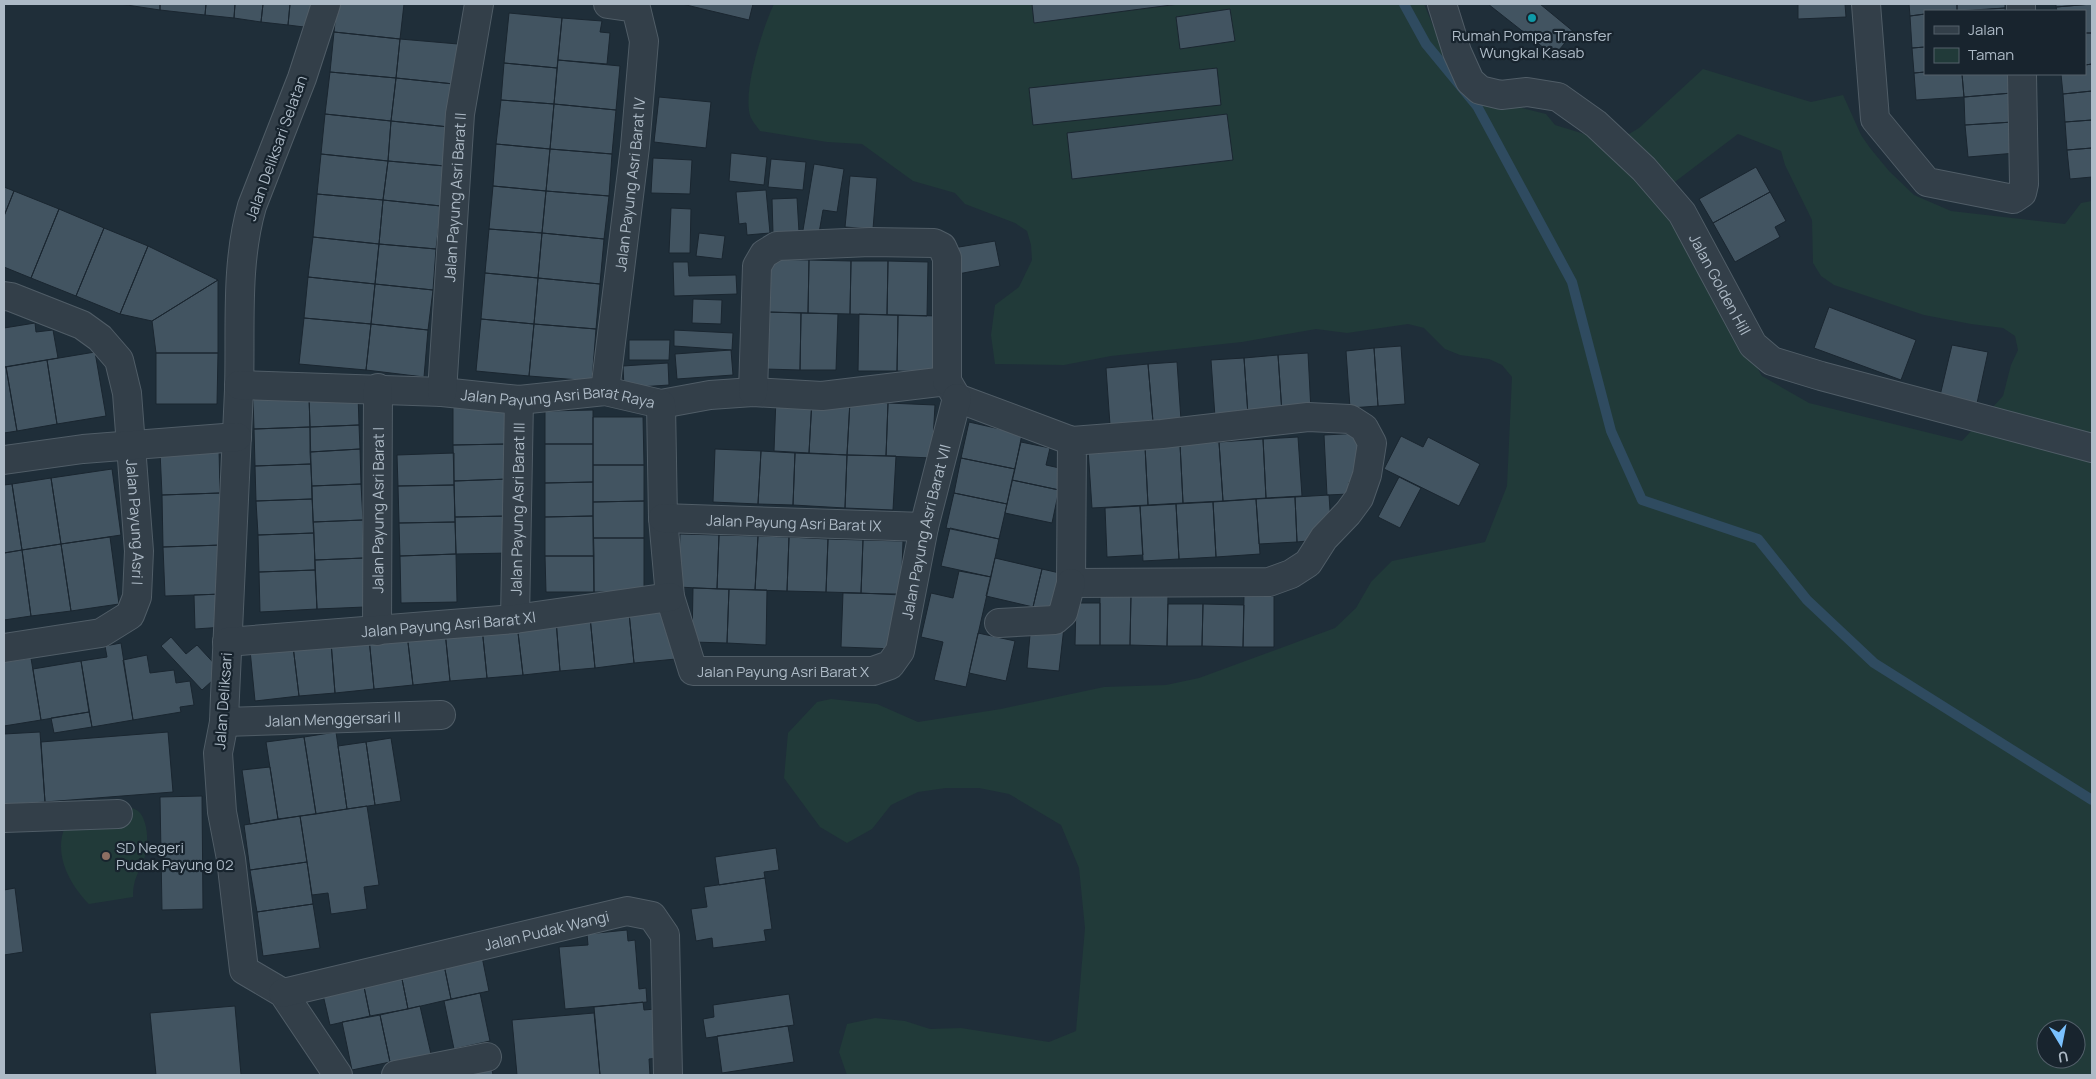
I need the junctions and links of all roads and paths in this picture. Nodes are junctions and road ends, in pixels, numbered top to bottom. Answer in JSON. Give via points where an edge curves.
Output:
{"nodes":[{"id":1,"x":326,"y":4,"type":"edge"},
{"id":2,"x":479,"y":4,"type":"edge"},
{"id":3,"x":608,"y":4,"type":"edge"},
{"id":4,"x":1442,"y":4,"type":"edge"},
{"id":5,"x":1866,"y":4,"type":"edge"},
{"id":6,"x":2022,"y":75,"type":"edge"},
{"id":7,"x":4,"y":296,"type":"edge"},
{"id":8,"x":239,"y":385,"type":"junction"},
{"id":9,"x":378,"y":388,"type":"junction"},
{"id":10,"x":952,"y":390,"type":"junction"},
{"id":11,"x":442,"y":392,"type":"junction"},
{"id":12,"x":605,"y":392,"type":"junction"},
{"id":13,"x":753,"y":392,"type":"junction"},
{"id":14,"x":519,"y":400,"type":"junction"},
{"id":15,"x":661,"y":404,"type":"junction"},
{"id":16,"x":237,"y":437,"type":"junction"},
{"id":17,"x":1072,"y":441,"type":"junction"},
{"id":18,"x":131,"y":445,"type":"junction"},
{"id":19,"x":2092,"y":448,"type":"edge"},
{"id":20,"x":4,"y":460,"type":"edge"},
{"id":21,"x":663,"y":518,"type":"junction"},
{"id":22,"x":924,"y":526,"type":"junction"},
{"id":23,"x":1072,"y":583,"type":"junction"},
{"id":24,"x":670,"y":597,"type":"junction"},
{"id":25,"x":515,"y":619,"type":"junction"},
{"id":26,"x":998,"y":622,"type":"dead end"},
{"id":27,"x":377,"y":631,"type":"junction"},
{"id":28,"x":227,"y":642,"type":"junction"},
{"id":29,"x":4,"y":648,"type":"edge"},
{"id":30,"x":890,"y":665,"type":"joint"},
{"id":31,"x":441,"y":715,"type":"dead end"},
{"id":32,"x":224,"y":722,"type":"junction"},
{"id":33,"x":118,"y":814,"type":"dead end"},
{"id":34,"x":4,"y":818,"type":"edge"},
{"id":35,"x":283,"y":993,"type":"junction"},
{"id":36,"x":487,"y":1057,"type":"dead end"},
{"id":37,"x":338,"y":1075,"type":"edge"},
{"id":38,"x":396,"y":1075,"type":"edge"},
{"id":39,"x":668,"y":1075,"type":"edge"}],
"edges":[{"from":1,"to":8,"type":"street","name":"Jalan Deliksari Selatan","via":[[302,78],[247,222],[241,262]]},
{"from":2,"to":11,"type":"street","name":"Jalan Payung Asri Barat II","via":[[460,114]]},
{"from":3,"to":12,"type":"street","name":"Jalan Payung Asri Barat IV","via":[[636,8],[644,40],[635,147]]},
{"from":4,"to":19,"type":"street","name":"Jalan Golden Hill","via":[[1456,52],[1470,81],[1480,90],[1501,95],[1527,92],[1558,96],[1596,124],[1644,169],[1682,214],[1753,345],[1772,361]]},
{"from":5,"to":6,"type":"street","via":[[1875,119],[1929,183],[2013,199],[2022,192]]},
{"from":7,"to":18,"type":"street","name":"Jalan Payung Asri I","via":[[82,325],[100,338],[119,360],[127,393]]},
{"from":8,"to":9,"type":"street","name":"Jalan Payung Asri Barat Raya"},
{"from":8,"to":16,"type":"street","name":"Jalan Deliksari"},
{"from":9,"to":11,"type":"street","name":"Jalan Payung Asri Barat Raya"},
{"from":9,"to":27,"type":"street","name":"Jalan Payung Asri Barat I"},
{"from":10,"to":13,"type":"street","name":"Jalan Payung Asri Barat Raya","via":[[822,396]]},
{"from":10,"to":13,"type":"street","name":"Jalan Payung Asri Barat VII","via":[[947,258],[942,247],[934,243],[870,242],[777,246],[764,254],[757,266]]},
{"from":10,"to":17,"type":"street"},
{"from":10,"to":22,"type":"street","name":"Jalan Payung Asri Barat VII"},
{"from":11,"to":14,"type":"street","name":"Jalan Payung Asri Barat Raya"},
{"from":12,"to":14,"type":"street","name":"Jalan Payung Asri Barat Raya"},
{"from":12,"to":15,"type":"street","name":"Jalan Payung Asri Barat Raya"},
{"from":13,"to":15,"type":"street","name":"Jalan Payung Asri Barat Raya","via":[[710,395]]},
{"from":14,"to":25,"type":"street","name":"Jalan Payung Asri Barat III"},
{"from":15,"to":21,"type":"street"},
{"from":16,"to":18,"type":"street"},
{"from":16,"to":28,"type":"street","name":"Jalan Deliksari"},
{"from":17,"to":23,"type":"street"},
{"from":17,"to":23,"type":"street","via":[[1308,417],[1350,419],[1364,428],[1372,443],[1367,476],[1359,498],[1324,538],[1308,563],[1291,574],[1269,582]]},
{"from":18,"to":20,"type":"street"},
{"from":18,"to":29,"type":"street","name":"Jalan Payung Asri I","via":[[139,551],[137,597],[130,615],[101,633]]},
{"from":21,"to":22,"type":"street","name":"Jalan Payung Asri Barat IX"},
{"from":21,"to":24,"type":"street"},
{"from":22,"to":30,"type":"street","name":"Jalan Payung Asri Barat VII","via":[[900,651]]},
{"from":23,"to":26,"type":"street","via":[[1063,613],[1055,620]]},
{"from":24,"to":25,"type":"street","name":"Jalan Payung Asri Barat XI"},
{"from":24,"to":30,"type":"street","name":"Jalan Payung Asri Barat X","via":[[694,671],[873,671]]},
{"from":25,"to":27,"type":"street","name":"Jalan Payung Asri Barat XI"},
{"from":27,"to":28,"type":"street","name":"Jalan Payung Asri Barat XI"},
{"from":28,"to":32,"type":"street","name":"Jalan Deliksari"},
{"from":31,"to":32,"type":"street","name":"Jalan Menggersari II"},
{"from":32,"to":35,"type":"street","name":"Jalan Deliksari","via":[[218,753],[222,812],[244,970]]},
{"from":33,"to":34,"type":"street"},
{"from":35,"to":37,"type":"street"},
{"from":35,"to":39,"type":"street","name":"Jalan Pudak Wangi","via":[[627,911],[652,916],[665,935]]},
{"from":36,"to":38,"type":"street"}]}
